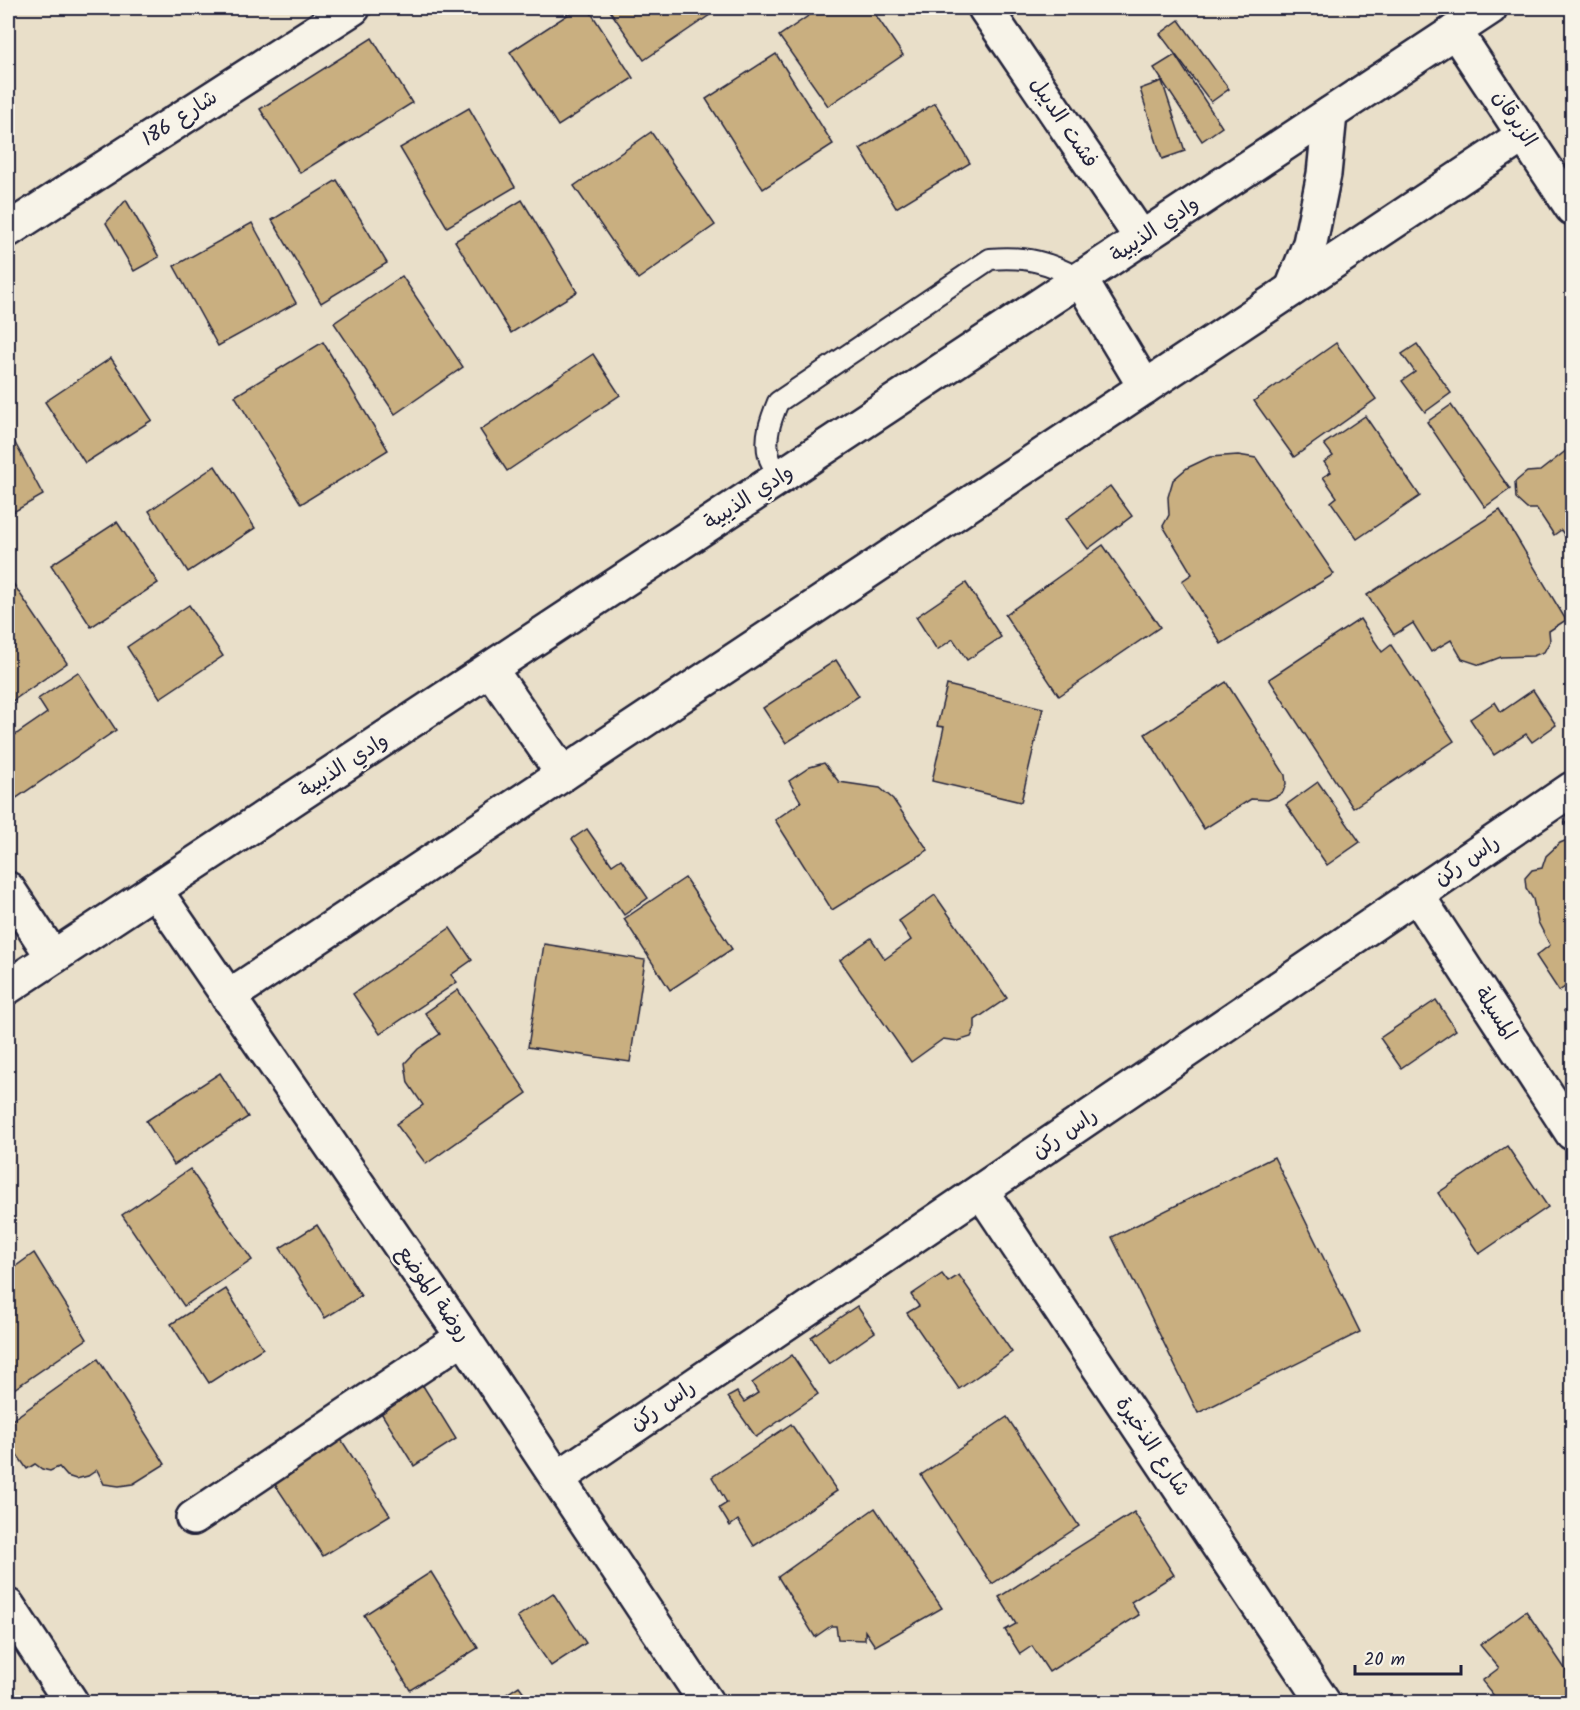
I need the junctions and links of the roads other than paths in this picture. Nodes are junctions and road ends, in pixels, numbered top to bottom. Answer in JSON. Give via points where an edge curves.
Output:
{"nodes":[{"id":1,"x":985,"y":8,"type":"edge"},
{"id":2,"x":1490,"y":8,"type":"edge"},
{"id":3,"x":348,"y":9,"type":"edge"},
{"id":4,"x":1455,"y":30,"type":"junction"},
{"id":5,"x":1330,"y":114,"type":"junction"},
{"id":6,"x":1524,"y":135,"type":"junction"},
{"id":7,"x":1572,"y":208,"type":"edge"},
{"id":8,"x":8,"y":230,"type":"edge"},
{"id":9,"x":1142,"y":239,"type":"junction"},
{"id":10,"x":1080,"y":279,"type":"junction"},
{"id":11,"x":1292,"y":289,"type":"junction"},
{"id":12,"x":1145,"y":387,"type":"junction"},
{"id":13,"x":782,"y":477,"type":"junction"},
{"id":14,"x":490,"y":669,"type":"junction"},
{"id":15,"x":563,"y":774,"type":"junction"},
{"id":16,"x":1572,"y":789,"type":"edge"},
{"id":17,"x":8,"y":889,"type":"edge"},
{"id":18,"x":155,"y":890,"type":"junction"},
{"id":19,"x":1417,"y":895,"type":"junction"},
{"id":20,"x":53,"y":957,"type":"junction"},
{"id":21,"x":8,"y":987,"type":"edge"},
{"id":22,"x":228,"y":997,"type":"junction"},
{"id":23,"x":1572,"y":1132,"type":"edge"},
{"id":24,"x":981,"y":1191,"type":"junction"},
{"id":25,"x":463,"y":1337,"type":"junction"},
{"id":26,"x":558,"y":1478,"type":"junction"},
{"id":27,"x":193,"y":1518,"type":"dead end"},
{"id":28,"x":8,"y":1606,"type":"edge"},
{"id":29,"x":71,"y":1702,"type":"edge"},
{"id":30,"x":705,"y":1702,"type":"edge"},
{"id":31,"x":1323,"y":1702,"type":"edge"}],
"edges":[{"from":1,"to":9,"type":"street","name":"فشت الديبل"},
{"from":2,"to":4,"type":"street","name":"وادي الذيبية"},
{"from":3,"to":8,"type":"street","name":"شارع 186"},
{"from":4,"to":5,"type":"street","name":"وادي الذيبية"},
{"from":4,"to":6,"type":"street","name":"الزبرقان"},
{"from":5,"to":9,"type":"street","name":"وادي الذيبية"},
{"from":5,"to":11,"type":"street","via":[[1324,174],[1310,243]]},
{"from":6,"to":7,"type":"street","name":"الزبرقان"},
{"from":6,"to":11,"type":"street"},
{"from":9,"to":10,"type":"street","name":"وادي الذيبية"},
{"from":10,"to":12,"type":"street"},
{"from":10,"to":13,"type":"street","name":"وادي الذيبية"},
{"from":10,"to":13,"type":"lane","via":[[1056,266],[1033,260],[990,260],[778,402],[768,439],[769,457]]},
{"from":11,"to":12,"type":"street"},
{"from":12,"to":15,"type":"street"},
{"from":13,"to":14,"type":"street","name":"وادي الذيبية"},
{"from":14,"to":15,"type":"street"},
{"from":14,"to":18,"type":"street","name":"وادي الذيبية"},
{"from":15,"to":22,"type":"street"},
{"from":16,"to":19,"type":"street","name":"راس ركن"},
{"from":17,"to":20,"type":"street"},
{"from":18,"to":20,"type":"street","name":"وادي الذيبية"},
{"from":18,"to":22,"type":"street","name":"روضة الموضع"},
{"from":19,"to":23,"type":"street","name":"المسيلة"},
{"from":19,"to":24,"type":"street","name":"راس ركن"},
{"from":20,"to":21,"type":"street","name":"وادي الذيبية"},
{"from":22,"to":25,"type":"street","name":"روضة الموضع"},
{"from":24,"to":26,"type":"street","name":"راس ركن"},
{"from":24,"to":31,"type":"street","name":"شارع الذخيرة"},
{"from":25,"to":26,"type":"street","name":"روضة الموضع"},
{"from":25,"to":27,"type":"street"},
{"from":26,"to":30,"type":"street","name":"روضة الموضع"},
{"from":28,"to":29,"type":"street"}]}
